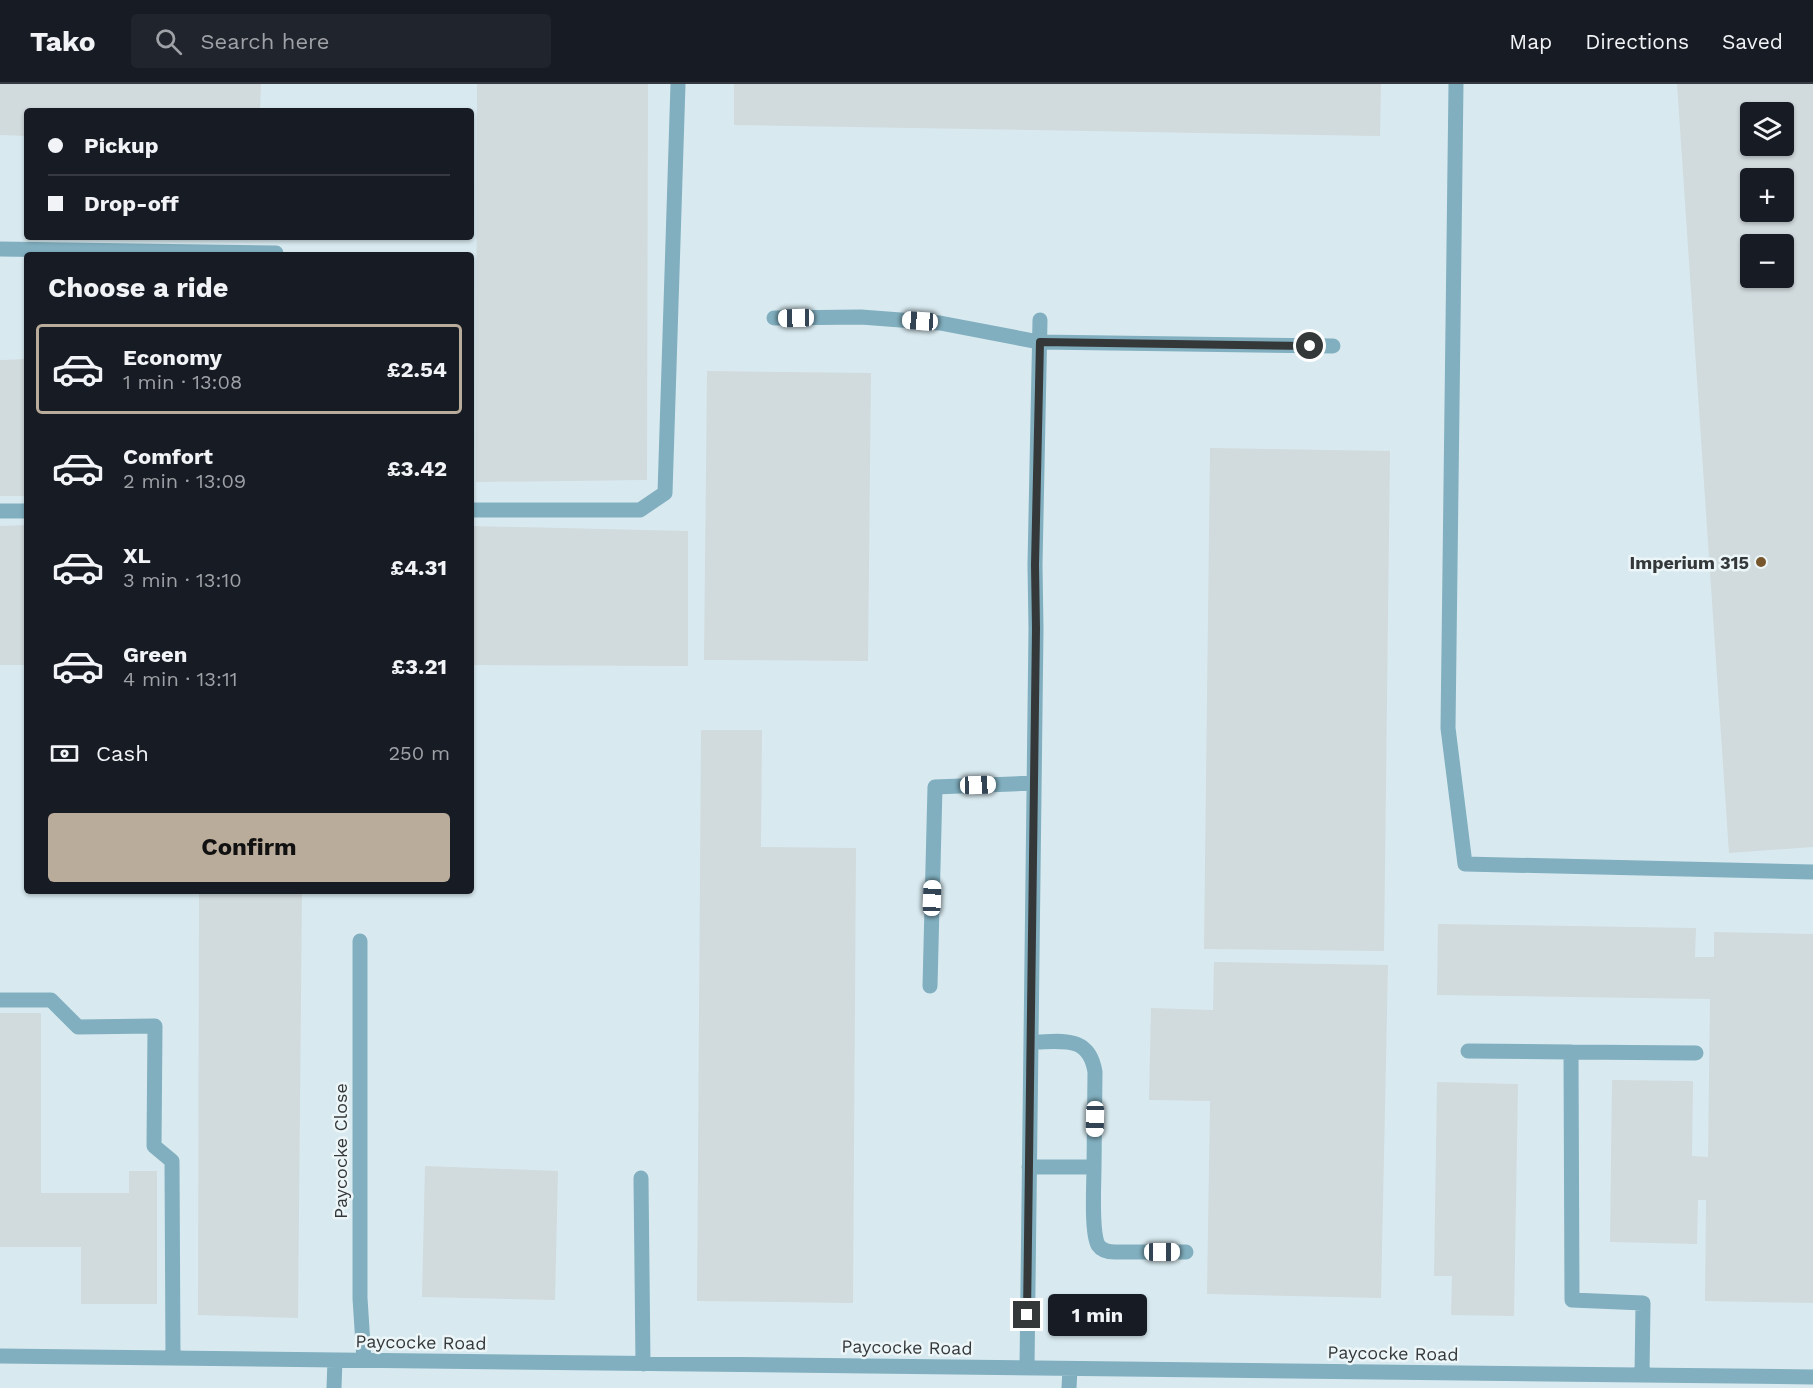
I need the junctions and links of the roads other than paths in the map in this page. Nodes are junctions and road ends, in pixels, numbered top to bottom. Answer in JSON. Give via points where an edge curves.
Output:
{"nodes":[{"id":1,"x":678,"y":84,"type":"edge"},
{"id":2,"x":1456,"y":84,"type":"edge"},
{"id":3,"x":0,"y":249,"type":"edge"},
{"id":4,"x":207,"y":252,"type":"edge"},
{"id":5,"x":774,"y":318,"type":"dead end"},
{"id":6,"x":1040,"y":321,"type":"dead end"},
{"id":7,"x":1040,"y":342,"type":"junction"},
{"id":8,"x":1333,"y":346,"type":"dead end"},
{"id":9,"x":474,"y":510,"type":"edge"},
{"id":10,"x":0,"y":511,"type":"edge"},
{"id":11,"x":24,"y":511,"type":"edge"},
{"id":12,"x":1034,"y":783,"type":"junction"},
{"id":13,"x":1813,"y":872,"type":"edge"},
{"id":14,"x":360,"y":941,"type":"dead end"},
{"id":15,"x":930,"y":986,"type":"dead end"},
{"id":16,"x":0,"y":1000,"type":"edge"},
{"id":17,"x":1030,"y":1042,"type":"junction"},
{"id":18,"x":1468,"y":1051,"type":"dead end"},
{"id":19,"x":1571,"y":1052,"type":"junction"},
{"id":20,"x":1696,"y":1053,"type":"dead end"},
{"id":21,"x":1029,"y":1167,"type":"junction"},
{"id":22,"x":1094,"y":1167,"type":"junction"},
{"id":23,"x":642,"y":1178,"type":"dead end"},
{"id":24,"x":1186,"y":1252,"type":"dead end"},
{"id":25,"x":0,"y":1356,"type":"edge"},
{"id":26,"x":173,"y":1358,"type":"junction"},
{"id":27,"x":335,"y":1360,"type":"junction"},
{"id":28,"x":364,"y":1360,"type":"junction"},
{"id":29,"x":643,"y":1364,"type":"junction"},
{"id":30,"x":1028,"y":1368,"type":"junction"},
{"id":31,"x":1070,"y":1369,"type":"junction"},
{"id":32,"x":1642,"y":1375,"type":"junction"},
{"id":33,"x":1813,"y":1377,"type":"edge"},
{"id":34,"x":1464,"y":1381,"type":"edge"},
{"id":35,"x":1513,"y":1381,"type":"edge"},
{"id":36,"x":334,"y":1388,"type":"edge"},
{"id":37,"x":1069,"y":1388,"type":"edge"}],
"edges":[{"from":1,"to":9,"type":"street","via":[[665,493],[640,510]]},
{"from":2,"to":13,"type":"street","via":[[1448,728],[1465,864]]},
{"from":3,"to":4,"type":"street"},
{"from":5,"to":7,"type":"street","via":[[861,317],[940,323]]},
{"from":6,"to":7,"type":"street"},
{"from":7,"to":8,"type":"street"},
{"from":7,"to":12,"type":"street"},
{"from":10,"to":11,"type":"street"},
{"from":12,"to":15,"type":"street","via":[[935,787]]},
{"from":12,"to":17,"type":"street"},
{"from":14,"to":28,"type":"street","name":"Paycocke Close","via":[[360,1298]]},
{"from":16,"to":26,"type":"street","via":[[51,1000],[78,1027],[155,1026],[154,1146],[172,1161]]},
{"from":17,"to":21,"type":"street"},
{"from":17,"to":22,"type":"street","via":[[1073,1043],[1086,1048],[1094,1060]]},
{"from":18,"to":19,"type":"street"},
{"from":19,"to":20,"type":"street"},
{"from":19,"to":32,"type":"street","via":[[1572,1300],[1643,1303]]},
{"from":21,"to":22,"type":"street"},
{"from":21,"to":30,"type":"street"},
{"from":22,"to":24,"type":"street","via":[[1095,1231],[1105,1251]]},
{"from":23,"to":29,"type":"street"},
{"from":25,"to":26,"type":"street","name":"Paycocke Road"},
{"from":26,"to":27,"type":"street","name":"Paycocke Road"},
{"from":27,"to":28,"type":"street","name":"Paycocke Road"},
{"from":27,"to":36,"type":"street"},
{"from":28,"to":29,"type":"street","name":"Paycocke Road"},
{"from":29,"to":30,"type":"street","name":"Paycocke Road"},
{"from":30,"to":31,"type":"street","name":"Paycocke Road"},
{"from":31,"to":34,"type":"street","name":"Paycocke Road"},
{"from":31,"to":37,"type":"street"},
{"from":32,"to":33,"type":"street","name":"Paycocke Road"},
{"from":32,"to":35,"type":"street","name":"Paycocke Road"},
{"from":34,"to":35,"type":"street","name":"Paycocke Road"}]}
